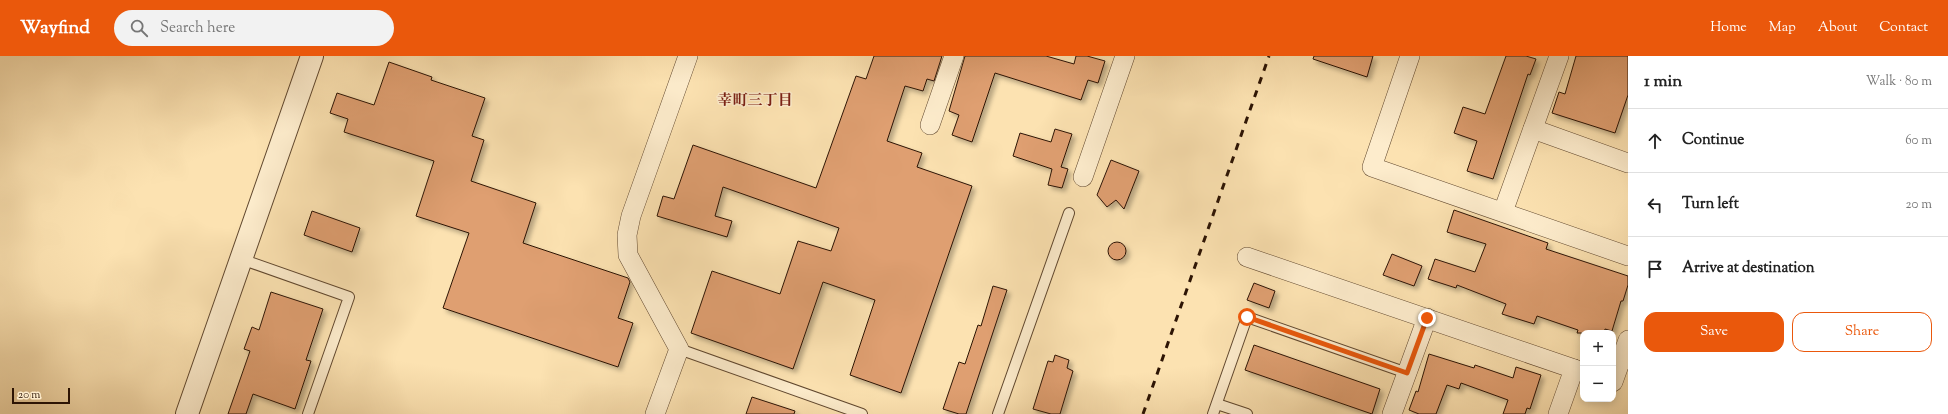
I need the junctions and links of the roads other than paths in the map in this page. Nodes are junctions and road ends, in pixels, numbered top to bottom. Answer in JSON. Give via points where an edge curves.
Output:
{"nodes":[{"id":1,"x":312,"y":56,"type":"edge"},
{"id":2,"x":688,"y":56,"type":"edge"},
{"id":3,"x":954,"y":56,"type":"edge"},
{"id":4,"x":1125,"y":56,"type":"edge"},
{"id":5,"x":1410,"y":56,"type":"edge"},
{"id":6,"x":1559,"y":56,"type":"edge"},
{"id":7,"x":930,"y":125,"type":"dead end"},
{"id":8,"x":1533,"y":129,"type":"junction"},
{"id":9,"x":1627,"y":160,"type":"edge"},
{"id":10,"x":1083,"y":177,"type":"dead end"},
{"id":11,"x":1503,"y":212,"type":"junction"},
{"id":12,"x":1068,"y":213,"type":"dead end"},
{"id":13,"x":1628,"y":256,"type":"edge"},
{"id":14,"x":1247,"y":257,"type":"dead end"},
{"id":15,"x":241,"y":259,"type":"junction"},
{"id":16,"x":1427,"y":318,"type":"junction"},
{"id":17,"x":1628,"y":340,"type":"edge"},
{"id":18,"x":679,"y":349,"type":"junction"},
{"id":19,"x":1579,"y":370,"type":"edge"},
{"id":20,"x":1407,"y":373,"type":"junction"},
{"id":21,"x":1616,"y":374,"type":"edge"},
{"id":22,"x":1616,"y":383,"type":"edge"},
{"id":23,"x":1628,"y":388,"type":"edge"},
{"id":24,"x":1217,"y":404,"type":"junction"},
{"id":25,"x":187,"y":414,"type":"edge"},
{"id":26,"x":308,"y":414,"type":"edge"},
{"id":27,"x":655,"y":414,"type":"edge"},
{"id":28,"x":862,"y":414,"type":"edge"},
{"id":29,"x":998,"y":414,"type":"edge"},
{"id":30,"x":1213,"y":414,"type":"edge"},
{"id":31,"x":1246,"y":414,"type":"edge"},
{"id":32,"x":1392,"y":414,"type":"edge"},
{"id":33,"x":1558,"y":414,"type":"edge"}],
"edges":[{"from":1,"to":15,"type":"street"},
{"from":2,"to":18,"type":"street","via":[[631,216],[627,235],[628,255]]},
{"from":3,"to":7,"type":"street"},
{"from":4,"to":10,"type":"street"},
{"from":5,"to":11,"type":"street","via":[[1372,166]]},
{"from":6,"to":8,"type":"street"},
{"from":8,"to":9,"type":"street"},
{"from":8,"to":11,"type":"street"},
{"from":11,"to":13,"type":"street"},
{"from":12,"to":29,"type":"lane"},
{"from":14,"to":16,"type":"street"},
{"from":15,"to":25,"type":"street"},
{"from":15,"to":26,"type":"lane","via":[[349,297]]},
{"from":16,"to":19,"type":"street"},
{"from":16,"to":20,"type":"street"},
{"from":17,"to":21,"type":"street"},
{"from":18,"to":27,"type":"street"},
{"from":18,"to":28,"type":"lane"},
{"from":19,"to":33,"type":"street"},
{"from":20,"to":24,"type":"lane","via":[[1247,317]]},
{"from":20,"to":32,"type":"street"},
{"from":22,"to":23,"type":"street"},
{"from":24,"to":30,"type":"lane"},
{"from":24,"to":31,"type":"lane"}]}
